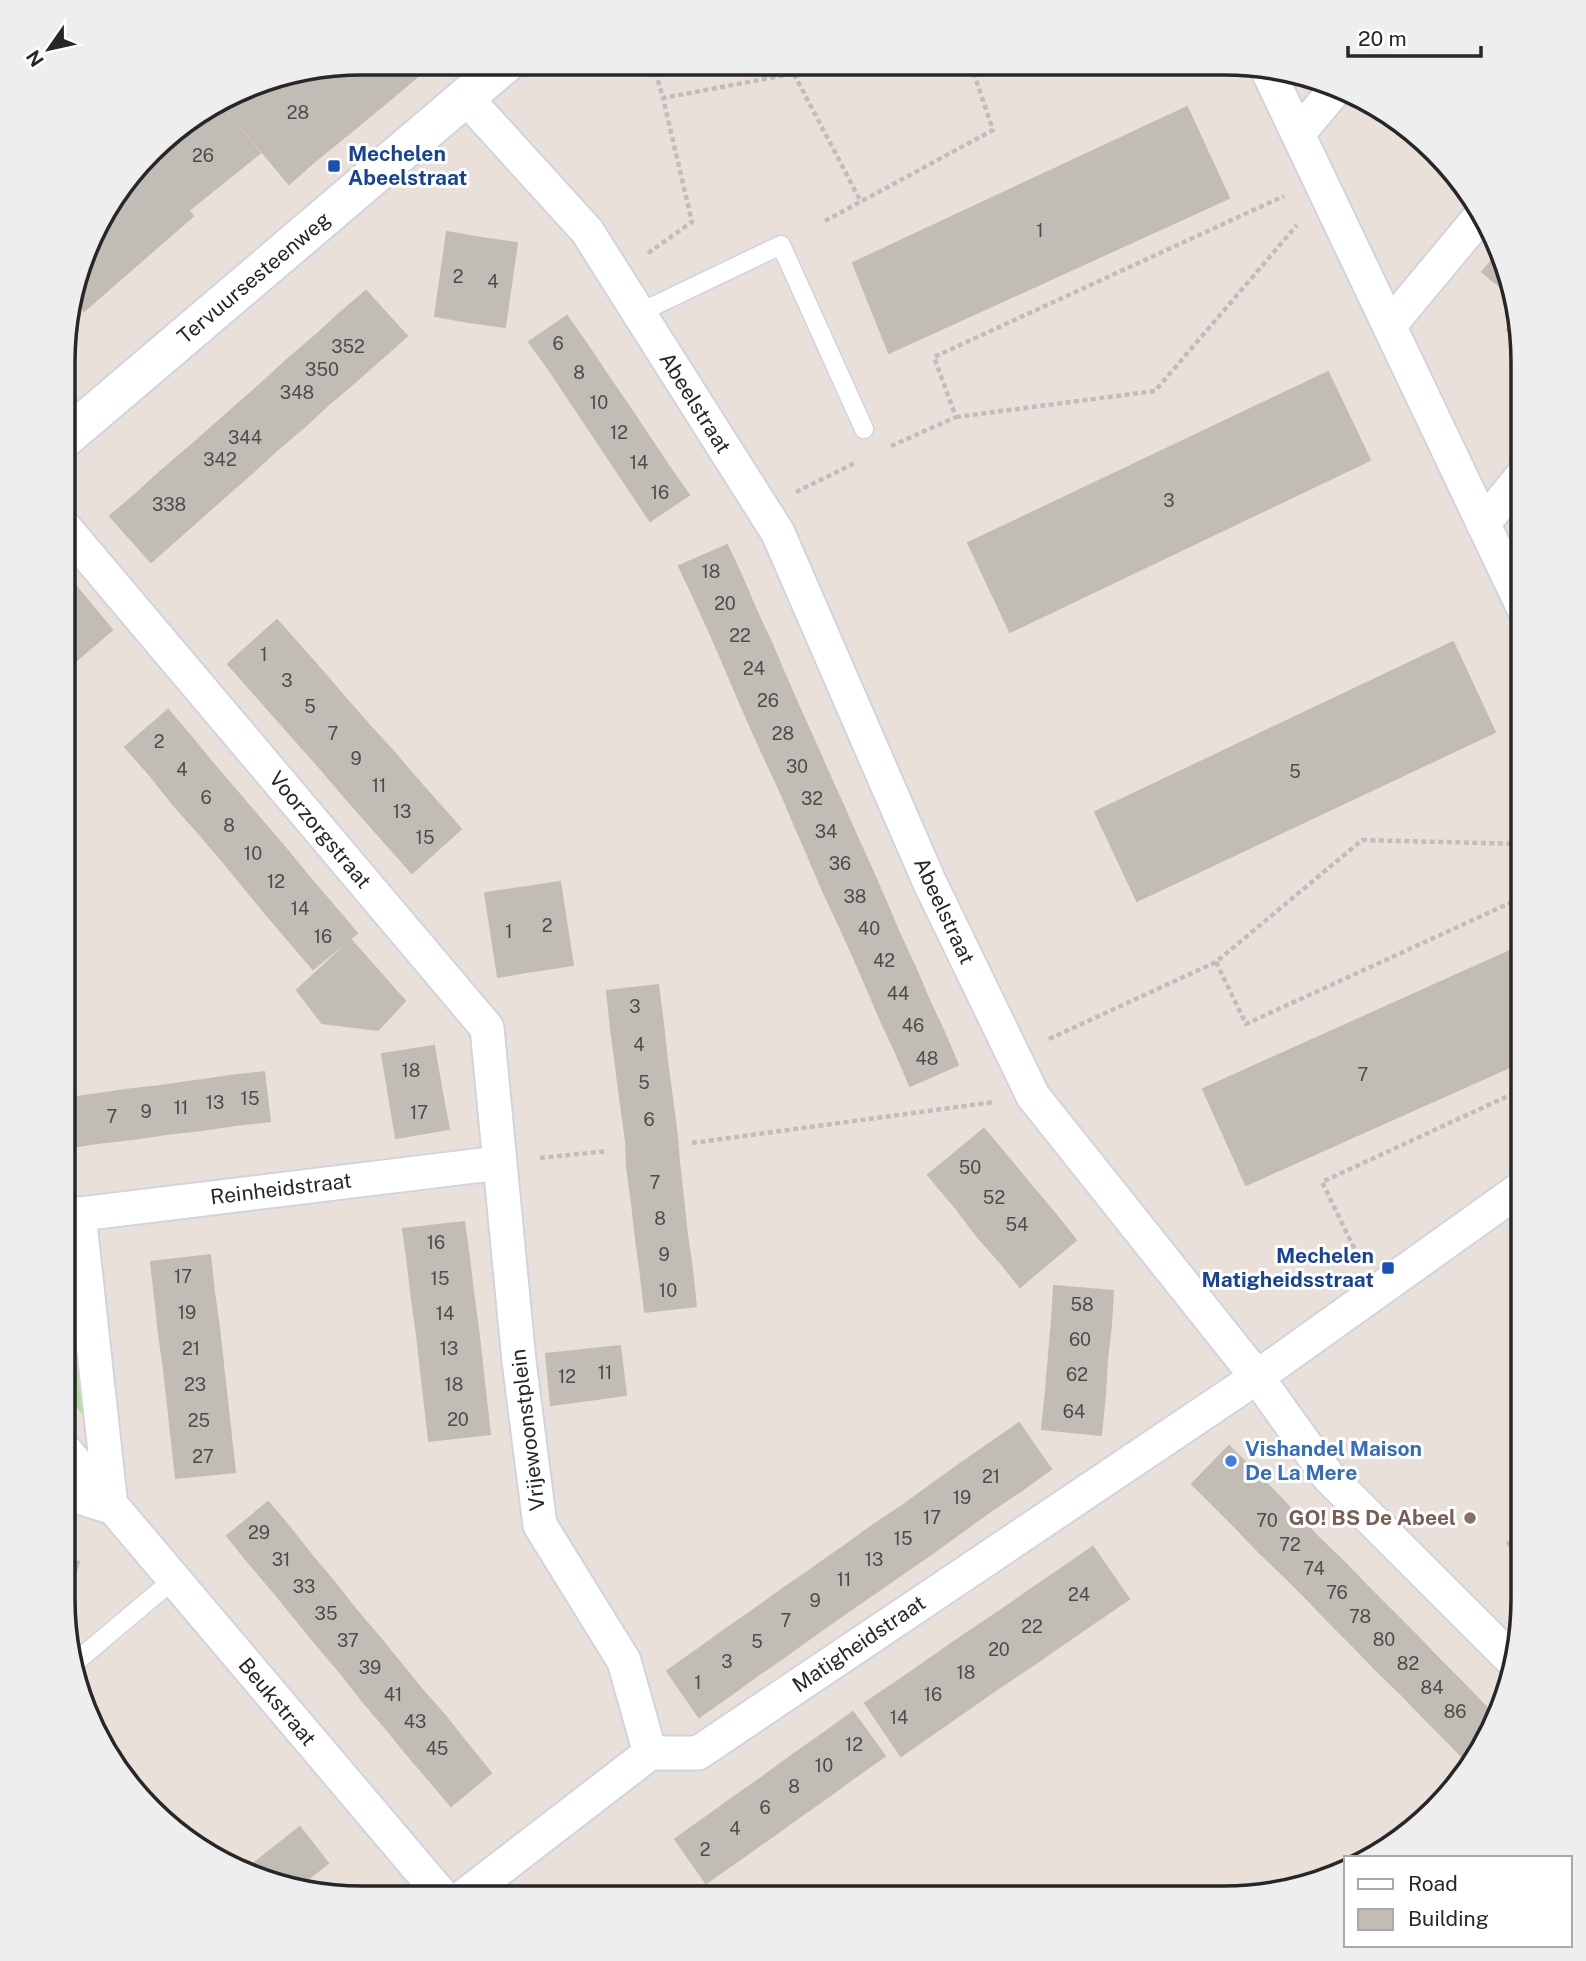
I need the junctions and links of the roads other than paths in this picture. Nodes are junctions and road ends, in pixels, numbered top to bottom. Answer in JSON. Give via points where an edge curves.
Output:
{"nodes":[{"id":1,"x":493,"y":75,"type":"edge"},
{"id":2,"x":1273,"y":80,"type":"edge"},
{"id":3,"x":1330,"y":95,"type":"edge"},
{"id":4,"x":467,"y":99,"type":"junction"},
{"id":5,"x":1298,"y":134,"type":"junction"},
{"id":6,"x":1474,"y":223,"type":"edge"},
{"id":7,"x":639,"y":313,"type":"junction"},
{"id":8,"x":1389,"y":326,"type":"junction"},
{"id":9,"x":864,"y":429,"type":"dead end"},
{"id":10,"x":75,"y":430,"type":"edge"},
{"id":11,"x":1511,"y":490,"type":"edge"},
{"id":12,"x":1483,"y":524,"type":"junction"},
{"id":13,"x":75,"y":540,"type":"edge"},
{"id":14,"x":1511,"y":582,"type":"edge"},
{"id":15,"x":499,"y":1163,"type":"junction"},
{"id":16,"x":1511,"y":1195,"type":"edge"},
{"id":17,"x":75,"y":1215,"type":"edge"},
{"id":18,"x":75,"y":1244,"type":"edge"},
{"id":19,"x":1257,"y":1377,"type":"junction"},
{"id":20,"x":75,"y":1463,"type":"edge"},
{"id":21,"x":75,"y":1496,"type":"edge"},
{"id":22,"x":111,"y":1507,"type":"junction"},
{"id":23,"x":173,"y":1580,"type":"junction"},
{"id":24,"x":1505,"y":1653,"type":"edge"},
{"id":25,"x":81,"y":1657,"type":"edge"},
{"id":26,"x":650,"y":1753,"type":"junction"},
{"id":27,"x":434,"y":1886,"type":"edge"},
{"id":28,"x":477,"y":1886,"type":"edge"}],
"edges":[{"from":1,"to":4,"type":"street","name":"Tervuursesteenweg"},
{"from":2,"to":5,"type":"street"},
{"from":3,"to":5,"type":"street"},
{"from":4,"to":7,"type":"street","name":"Abeelstraat","via":[[587,231]]},
{"from":4,"to":10,"type":"street","name":"Tervuursesteenweg"},
{"from":5,"to":8,"type":"street"},
{"from":6,"to":8,"type":"street"},
{"from":7,"to":9,"type":"lane","via":[[782,246]]},
{"from":7,"to":19,"type":"street","name":"Abeelstraat","via":[[778,533],[929,881],[1033,1097]]},
{"from":8,"to":12,"type":"street"},
{"from":11,"to":12,"type":"street"},
{"from":12,"to":14,"type":"street"},
{"from":13,"to":15,"type":"street","name":"Voorzorgstraat","via":[[486,1027]]},
{"from":15,"to":17,"type":"street","name":"Reinheidstraat"},
{"from":15,"to":26,"type":"street","name":"Vrijewoonstplein","via":[[540,1525],[624,1661]]},
{"from":16,"to":19,"type":"street","name":"Matigheidstraat"},
{"from":18,"to":22,"type":"street"},
{"from":19,"to":24,"type":"street","name":"Abeelstraat","via":[[1328,1476]]},
{"from":19,"to":26,"type":"street","name":"Matigheidstraat","via":[[698,1753]]},
{"from":20,"to":22,"type":"street","name":"Beukstraat"},
{"from":21,"to":22,"type":"street"},
{"from":22,"to":23,"type":"street","name":"Beukstraat"},
{"from":23,"to":25,"type":"lane"},
{"from":23,"to":27,"type":"street","name":"Beukstraat"},
{"from":26,"to":28,"type":"street"}]}
